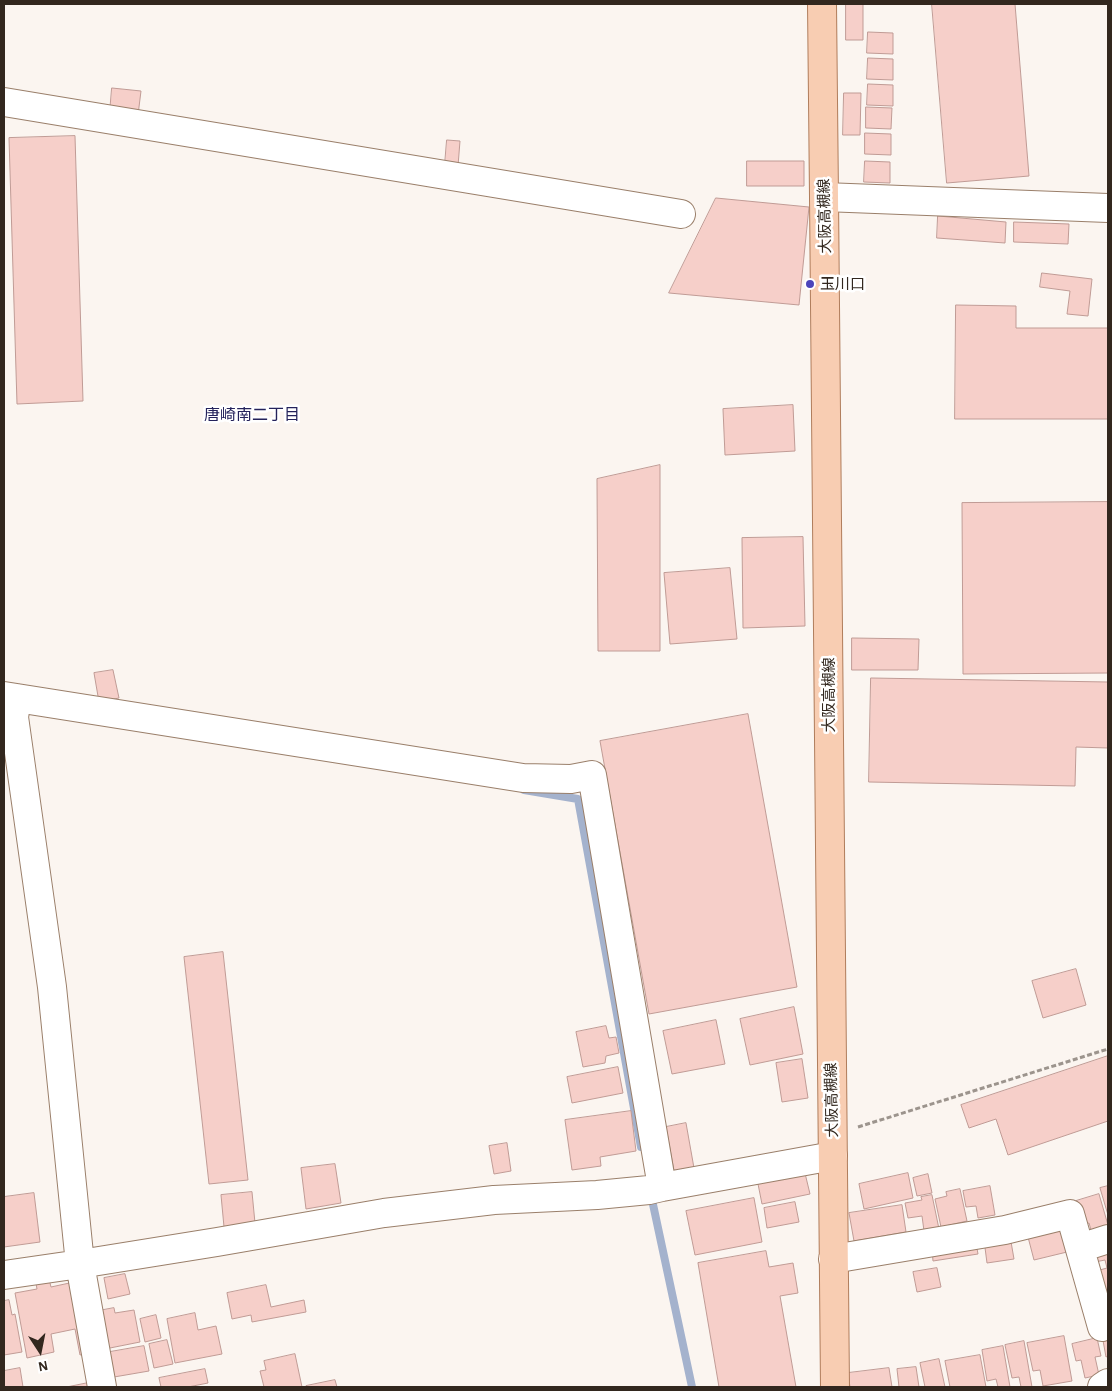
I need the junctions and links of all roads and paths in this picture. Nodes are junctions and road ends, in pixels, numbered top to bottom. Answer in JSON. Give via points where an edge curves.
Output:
{"nodes":[{"id":1,"x":822,"y":4,"type":"edge"},
{"id":2,"x":4,"y":102,"type":"edge"},
{"id":3,"x":824,"y":197,"type":"junction"},
{"id":4,"x":1108,"y":208,"type":"edge"},
{"id":5,"x":681,"y":214,"type":"dead end"},
{"id":6,"x":8,"y":692,"type":"edge"},
{"id":7,"x":1108,"y":1049,"type":"edge"},
{"id":8,"x":832,"y":1145,"type":"junction"},
{"id":9,"x":662,"y":1187,"type":"junction"},
{"id":10,"x":1108,"y":1239,"type":"edge"},
{"id":11,"x":1080,"y":1248,"type":"junction"},
{"id":12,"x":834,"y":1259,"type":"junction"},
{"id":13,"x":80,"y":1264,"type":"junction"},
{"id":14,"x":4,"y":1275,"type":"edge"},
{"id":15,"x":1102,"y":1327,"type":"dead end"},
{"id":16,"x":1108,"y":1383,"type":"edge"},
{"id":17,"x":102,"y":1387,"type":"edge"},
{"id":18,"x":835,"y":1387,"type":"edge"},
{"id":19,"x":1102,"y":1387,"type":"edge"}],
"edges":[{"from":1,"to":3,"type":"main road","name":"大阪高槻線"},
{"from":2,"to":5,"type":"street"},
{"from":3,"to":4,"type":"street"},
{"from":3,"to":8,"type":"main road","name":"大阪高槻線"},
{"from":6,"to":9,"type":"street","via":[[524,778],[571,779],[592,775]]},
{"from":6,"to":13,"type":"street","via":[[52,987]]},
{"from":7,"to":8,"type":"path"},
{"from":8,"to":9,"type":"street"},
{"from":8,"to":12,"type":"main road","name":"大阪高槻線"},
{"from":9,"to":13,"type":"street","via":[[597,1195],[494,1200],[384,1213]]},
{"from":10,"to":11,"type":"street"},
{"from":11,"to":12,"type":"street","via":[[1070,1214],[1005,1230]]},
{"from":11,"to":15,"type":"street"},
{"from":12,"to":18,"type":"main road","name":"大阪高槻線"},
{"from":13,"to":14,"type":"street"},
{"from":13,"to":17,"type":"street"},
{"from":16,"to":19,"type":"street"}]}
